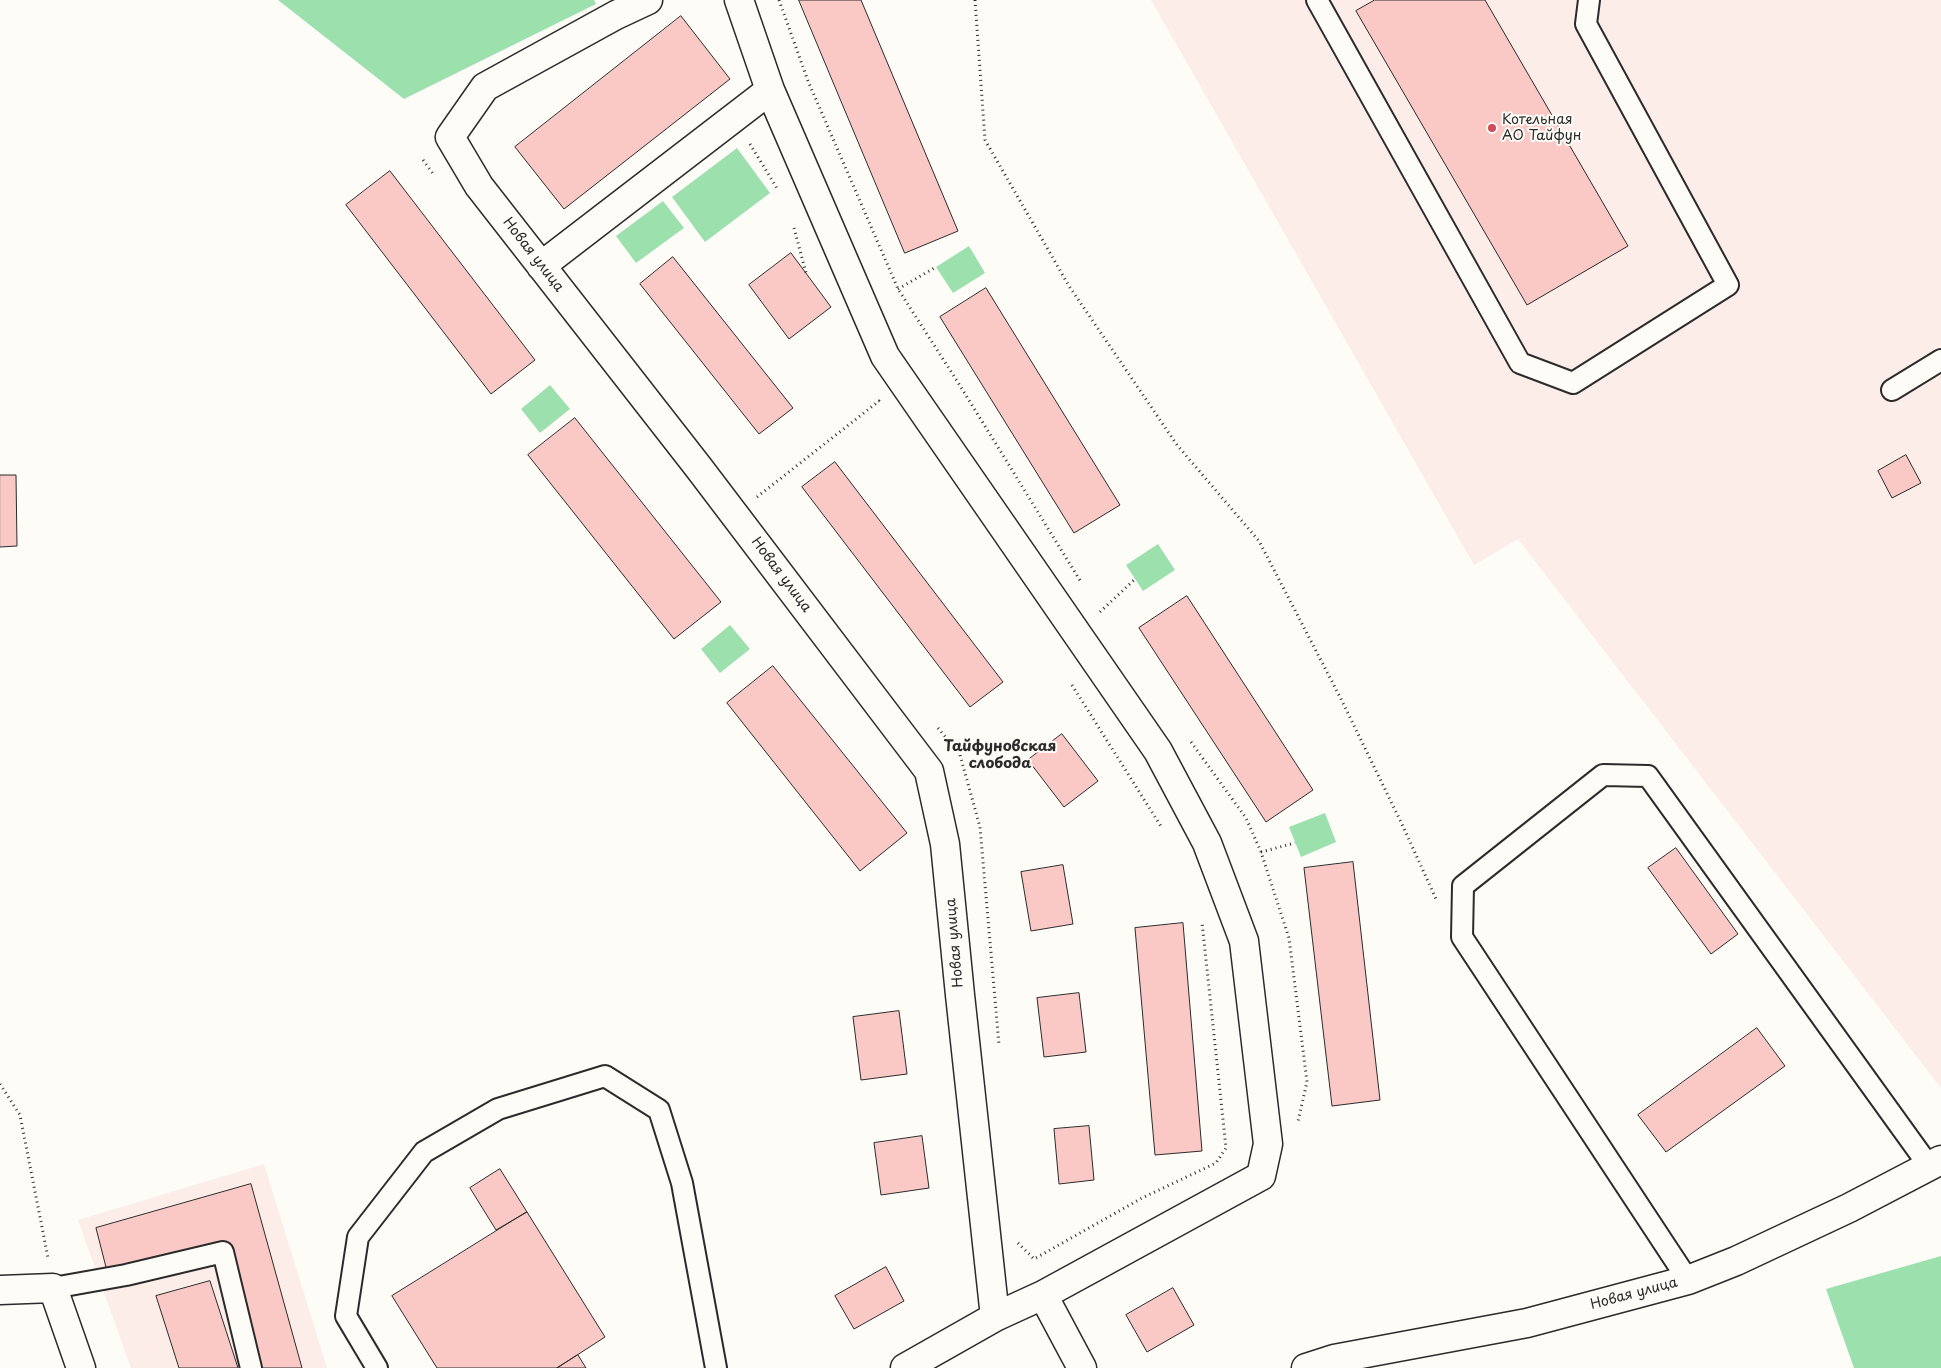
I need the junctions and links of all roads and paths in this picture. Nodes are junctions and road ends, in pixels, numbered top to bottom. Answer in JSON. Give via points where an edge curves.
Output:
{"nodes":[{"id":1,"x":648,"y":0,"type":"edge"},
{"id":2,"x":739,"y":0,"type":"edge"},
{"id":3,"x":975,"y":0,"type":"edge"},
{"id":4,"x":1317,"y":0,"type":"edge"},
{"id":5,"x":1589,"y":0,"type":"edge"},
{"id":6,"x":770,"y":90,"type":"junction"},
{"id":7,"x":747,"y":140,"type":"dead end"},
{"id":8,"x":423,"y":160,"type":"dead end"},
{"id":9,"x":434,"y":175,"type":"dead end"},
{"id":10,"x":780,"y":195,"type":"dead end"},
{"id":11,"x":792,"y":219,"type":"dead end"},
{"id":12,"x":541,"y":266,"type":"junction"},
{"id":13,"x":936,"y":266,"type":"dead end"},
{"id":14,"x":806,"y":273,"type":"dead end"},
{"id":15,"x":898,"y":289,"type":"dead end"},
{"id":16,"x":1941,"y":360,"type":"edge"},
{"id":17,"x":1892,"y":390,"type":"dead end"},
{"id":18,"x":885,"y":407,"type":"dead end"},
{"id":19,"x":753,"y":500,"type":"dead end"},
{"id":20,"x":1135,"y":579,"type":"dead end"},
{"id":21,"x":1100,"y":612,"type":"dead end"},
{"id":22,"x":1067,"y":677,"type":"dead end"},
{"id":23,"x":935,"y":724,"type":"dead end"},
{"id":24,"x":1166,"y":834,"type":"dead end"},
{"id":25,"x":1295,"y":843,"type":"dead end"},
{"id":26,"x":1261,"y":852,"type":"dead end"},
{"id":27,"x":1202,"y":921,"type":"dead end"},
{"id":28,"x":1462,"y":937,"type":"junction"},
{"id":29,"x":999,"y":1047,"type":"dead end"},
{"id":30,"x":0,"y":1084,"type":"edge"},
{"id":31,"x":1935,"y":1163,"type":"edge"},
{"id":32,"x":1016,"y":1234,"type":"dead end"},
{"id":33,"x":1688,"y":1280,"type":"junction"},
{"id":34,"x":54,"y":1288,"type":"junction"},
{"id":35,"x":0,"y":1290,"type":"edge"},
{"id":36,"x":1043,"y":1295,"type":"junction"},
{"id":37,"x":995,"y":1317,"type":"junction"},
{"id":38,"x":81,"y":1368,"type":"edge"},
{"id":39,"x":251,"y":1368,"type":"edge"},
{"id":40,"x":377,"y":1368,"type":"edge"},
{"id":41,"x":716,"y":1368,"type":"edge"},
{"id":42,"x":905,"y":1368,"type":"edge"},
{"id":43,"x":1082,"y":1368,"type":"edge"},
{"id":44,"x":1306,"y":1368,"type":"edge"}],
"edges":[{"from":1,"to":12,"type":"street","name":"Новая улица","via":[[485,87],[450,137],[479,186]]},
{"from":2,"to":6,"type":"street"},
{"from":3,"to":28,"type":"path","via":[[986,140],[1069,286],[1177,445],[1259,541],[1401,822],[1432,895]]},
{"from":4,"to":5,"type":"lane","via":[[1520,363],[1572,383],[1728,285],[1586,24]]},
{"from":6,"to":12,"type":"street"},
{"from":6,"to":36,"type":"street","via":[[885,356],[1158,751],[1207,843],[1244,941],[1268,1144],[1261,1176]]},
{"from":7,"to":10,"type":"path"},
{"from":8,"to":9,"type":"path"},
{"from":11,"to":14,"type":"path"},
{"from":12,"to":37,"type":"street","name":"Новая улица","via":[[929,771],[946,844]]},
{"from":13,"to":15,"type":"path"},
{"from":16,"to":17,"type":"lane"},
{"from":18,"to":19,"type":"path","via":[[878,401]]},
{"from":20,"to":21,"type":"path"},
{"from":22,"to":24,"type":"path"},
{"from":23,"to":29,"type":"path","via":[[960,755],[980,826]]},
{"from":25,"to":26,"type":"path"},
{"from":27,"to":32,"type":"path","via":[[1226,1148],[1216,1163],[1142,1198],[1034,1259],[1018,1243]]},
{"from":28,"to":31,"type":"lane","via":[[1463,886],[1603,775],[1648,776]]},
{"from":28,"to":33,"type":"lane"},
{"from":30,"to":34,"type":"path","via":[[20,1115]]},
{"from":31,"to":33,"type":"street","name":"Новая улица","via":[[1831,1216]]},
{"from":33,"to":44,"type":"street","name":"Новая улица","via":[[1527,1323],[1334,1359]]},
{"from":34,"to":35,"type":"street"},
{"from":34,"to":38,"type":"street"},
{"from":34,"to":39,"type":"lane","via":[[222,1252]]},
{"from":36,"to":37,"type":"street"},
{"from":36,"to":43,"type":"street"},
{"from":37,"to":42,"type":"street"},
{"from":40,"to":41,"type":"lane","via":[[346,1316],[358,1236],[424,1152],[498,1109],[605,1076],[659,1110],[682,1183]]}]}
